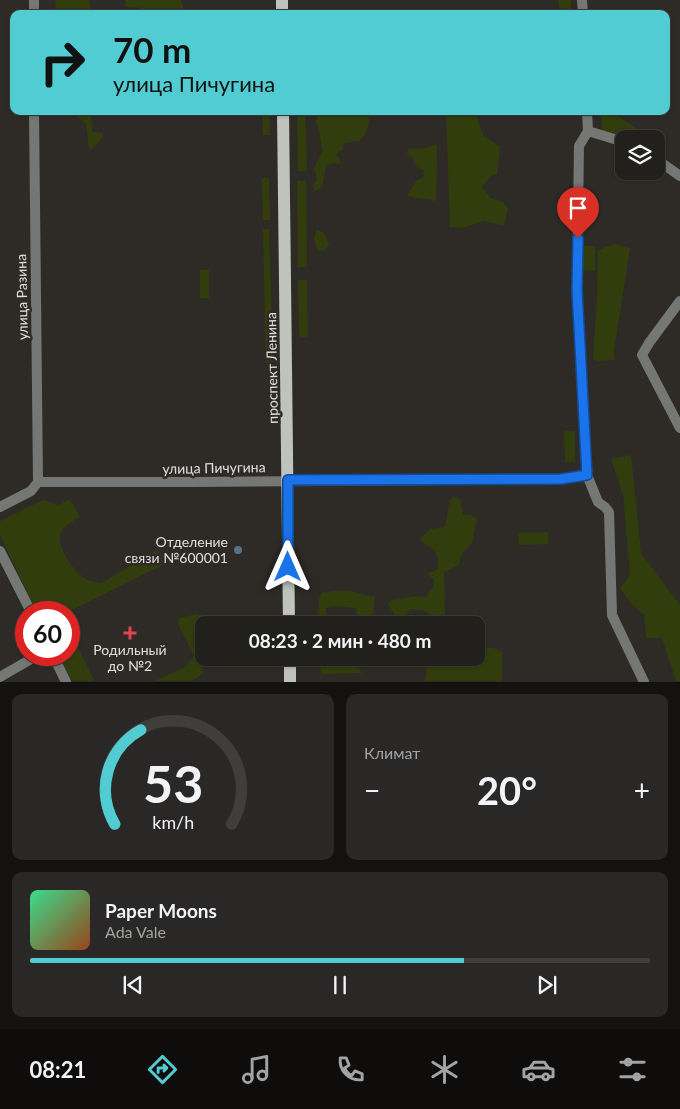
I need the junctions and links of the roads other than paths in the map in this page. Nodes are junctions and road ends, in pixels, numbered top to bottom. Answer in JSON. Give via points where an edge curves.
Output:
{"nodes":[{"id":1,"x":34,"y":115,"type":"edge"},
{"id":2,"x":283,"y":115,"type":"edge"},
{"id":3,"x":587,"y":115,"type":"edge"},
{"id":4,"x":588,"y":131,"type":"junction"},
{"id":5,"x":615,"y":139,"type":"edge"},
{"id":6,"x":665,"y":165,"type":"edge"},
{"id":7,"x":680,"y":176,"type":"edge"},
{"id":8,"x":680,"y":301,"type":"edge"},
{"id":9,"x":676,"y":315,"type":"edge"},
{"id":10,"x":680,"y":428,"type":"edge"},
{"id":11,"x":587,"y":475,"type":"junction"},
{"id":12,"x":288,"y":480,"type":"junction"},
{"id":13,"x":38,"y":482,"type":"junction"},
{"id":14,"x":0,"y":507,"type":"edge"},
{"id":15,"x":0,"y":551,"type":"edge"},
{"id":16,"x":25,"y":601,"type":"edge"},
{"id":17,"x":289,"y":616,"type":"edge"},
{"id":18,"x":19,"y":666,"type":"edge"},
{"id":19,"x":58,"y":666,"type":"edge"},
{"id":20,"x":290,"y":666,"type":"edge"},
{"id":21,"x":0,"y":677,"type":"edge"},
{"id":22,"x":66,"y":682,"type":"edge"},
{"id":23,"x":290,"y":682,"type":"edge"},
{"id":24,"x":644,"y":682,"type":"edge"}],
"edges":[{"from":1,"to":13,"type":"street","name":"улица Разина"},
{"from":2,"to":12,"type":"main road","name":"проспект Ленина"},
{"from":3,"to":4,"type":"street"},
{"from":4,"to":5,"type":"street"},
{"from":4,"to":11,"type":"street","via":[[579,146],[577,290]]},
{"from":6,"to":7,"type":"street"},
{"from":8,"to":9,"type":"street"},
{"from":9,"to":10,"type":"street","via":[[642,355]]},
{"from":11,"to":12,"type":"street","name":"улица Пичугина","via":[[561,479]]},
{"from":11,"to":24,"type":"street","via":[[598,502],[609,512],[612,615]]},
{"from":12,"to":13,"type":"street","name":"улица Пичугина"},
{"from":12,"to":17,"type":"main road","name":"проспект Ленина"},
{"from":13,"to":14,"type":"street","via":[[32,491]]},
{"from":15,"to":16,"type":"street"},
{"from":18,"to":21,"type":"street"},
{"from":19,"to":22,"type":"street"},
{"from":20,"to":23,"type":"main road"}]}
